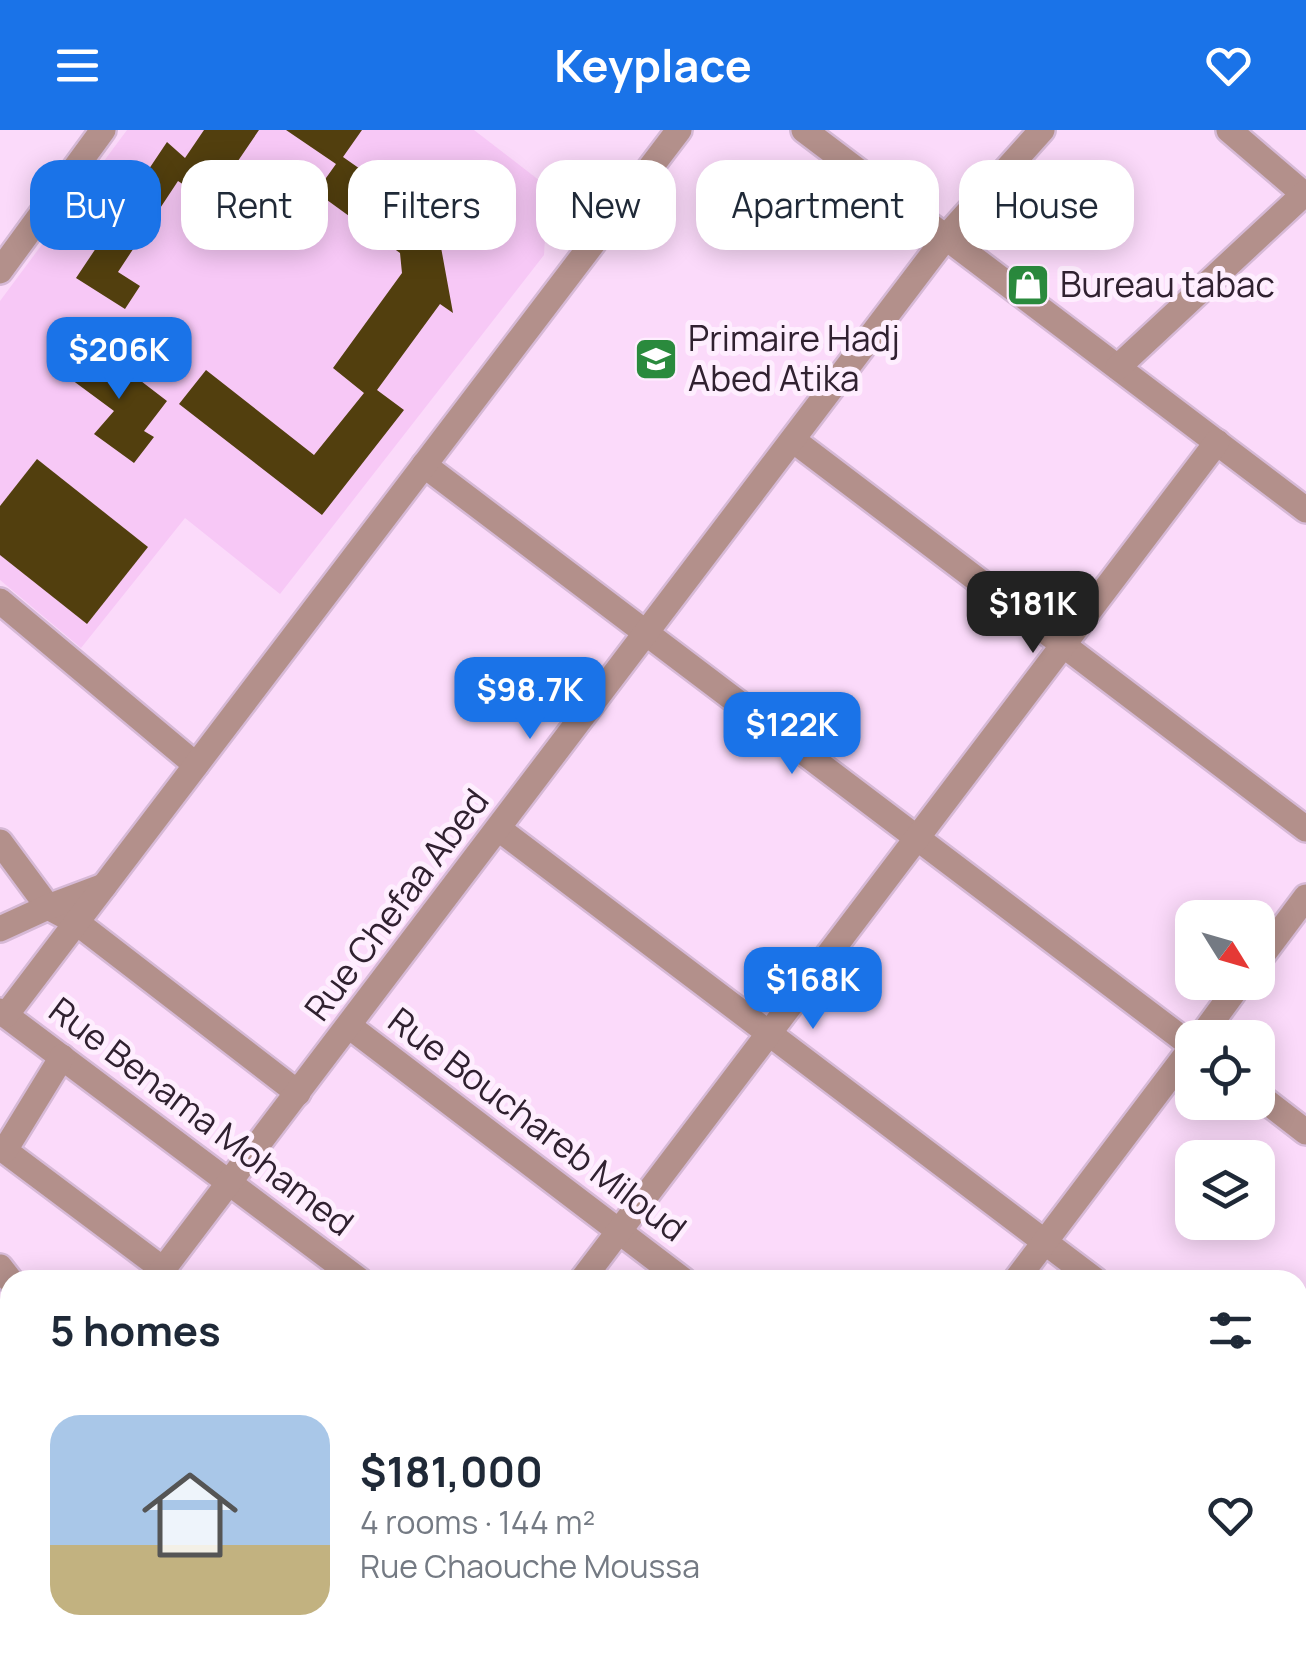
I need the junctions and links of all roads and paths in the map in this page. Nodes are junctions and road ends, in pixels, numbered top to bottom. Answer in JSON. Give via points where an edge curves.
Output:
{"nodes":[{"id":1,"x":103,"y":130,"type":"edge"},
{"id":2,"x":679,"y":130,"type":"edge"},
{"id":3,"x":804,"y":130,"type":"edge"},
{"id":4,"x":1042,"y":130,"type":"edge"},
{"id":5,"x":1229,"y":130,"type":"edge"},
{"id":6,"x":1305,"y":195,"type":"edge"},
{"id":7,"x":946,"y":237,"type":"junction"},
{"id":8,"x":0,"y":271,"type":"edge"},
{"id":9,"x":1118,"y":367,"type":"junction"},
{"id":10,"x":793,"y":440,"type":"junction"},
{"id":11,"x":1217,"y":442,"type":"junction"},
{"id":12,"x":424,"y":465,"type":"junction"},
{"id":13,"x":1306,"y":510,"type":"edge"},
{"id":14,"x":0,"y":600,"type":"edge"},
{"id":15,"x":647,"y":633,"type":"junction"},
{"id":16,"x":1063,"y":645,"type":"junction"},
{"id":17,"x":196,"y":766,"type":"junction"},
{"id":18,"x":499,"y":828,"type":"junction"},
{"id":19,"x":1306,"y":828,"type":"edge"},
{"id":20,"x":917,"y":837,"type":"junction"},
{"id":21,"x":0,"y":842,"type":"edge"},
{"id":22,"x":104,"y":886,"type":"junction"},
{"id":23,"x":1306,"y":897,"type":"edge"},
{"id":24,"x":48,"y":906,"type":"junction"},
{"id":25,"x":76,"y":922,"type":"junction"},
{"id":26,"x":0,"y":929,"type":"edge"},
{"id":27,"x":1275,"y":938,"type":"edge"},
{"id":28,"x":3,"y":1013,"type":"edge"},
{"id":29,"x":349,"y":1026,"type":"junction"},
{"id":30,"x":769,"y":1033,"type":"junction"},
{"id":31,"x":1175,"y":1033,"type":"edge"},
{"id":32,"x":62,"y":1057,"type":"junction"},
{"id":33,"x":1175,"y":1069,"type":"edge"},
{"id":34,"x":298,"y":1093,"type":"junction"},
{"id":35,"x":1275,"y":1108,"type":"edge"},
{"id":36,"x":1306,"y":1132,"type":"edge"},
{"id":37,"x":3,"y":1148,"type":"edge"},
{"id":38,"x":230,"y":1183,"type":"junction"},
{"id":39,"x":619,"y":1231,"type":"junction"},
{"id":40,"x":1045,"y":1242,"type":"junction"},
{"id":41,"x":154,"y":1270,"type":"edge"},
{"id":42,"x":164,"y":1270,"type":"edge"},
{"id":43,"x":347,"y":1270,"type":"edge"},
{"id":44,"x":590,"y":1270,"type":"edge"},
{"id":45,"x":671,"y":1270,"type":"edge"},
{"id":46,"x":1024,"y":1270,"type":"edge"},
{"id":47,"x":1082,"y":1270,"type":"edge"}],
"edges":[{"from":1,"to":8,"type":"street"},
{"from":2,"to":12,"type":"street"},
{"from":3,"to":7,"type":"street"},
{"from":4,"to":7,"type":"street","name":"Rue Chefaa Abed"},
{"from":5,"to":6,"type":"street"},
{"from":6,"to":9,"type":"street"},
{"from":7,"to":9,"type":"street"},
{"from":7,"to":10,"type":"street","name":"Rue Chefaa Abed"},
{"from":9,"to":11,"type":"street"},
{"from":10,"to":15,"type":"street","name":"Rue Chefaa Abed"},
{"from":10,"to":16,"type":"street"},
{"from":11,"to":13,"type":"street"},
{"from":11,"to":16,"type":"street"},
{"from":12,"to":15,"type":"street"},
{"from":12,"to":17,"type":"street"},
{"from":14,"to":17,"type":"street"},
{"from":15,"to":18,"type":"street","name":"Rue Chefaa Abed"},
{"from":15,"to":20,"type":"street"},
{"from":16,"to":19,"type":"street"},
{"from":16,"to":20,"type":"street"},
{"from":17,"to":22,"type":"street"},
{"from":18,"to":29,"type":"street","name":"Rue Chefaa Abed"},
{"from":18,"to":30,"type":"street"},
{"from":20,"to":30,"type":"street"},
{"from":20,"to":31,"type":"street"},
{"from":21,"to":24,"type":"street"},
{"from":22,"to":24,"type":"street"},
{"from":22,"to":25,"type":"street"},
{"from":23,"to":27,"type":"street"},
{"from":24,"to":25,"type":"street"},
{"from":24,"to":26,"type":"street"},
{"from":25,"to":28,"type":"street"},
{"from":25,"to":34,"type":"street"},
{"from":28,"to":32,"type":"street","name":"Rue Benama Mohamed"},
{"from":29,"to":34,"type":"street","name":"Rue Chefaa Abed"},
{"from":29,"to":39,"type":"street","name":"Rue Bouchareb Miloud"},
{"from":30,"to":39,"type":"street"},
{"from":30,"to":40,"type":"street"},
{"from":32,"to":37,"type":"street"},
{"from":32,"to":38,"type":"street","name":"Rue Benama Mohamed"},
{"from":33,"to":40,"type":"street"},
{"from":34,"to":38,"type":"street","name":"Rue Chefaa Abed"},
{"from":35,"to":36,"type":"street"},
{"from":37,"to":41,"type":"street"},
{"from":38,"to":42,"type":"street","name":"Rue Chefaa Abed"},
{"from":38,"to":43,"type":"street","name":"Rue Benama Mohamed"},
{"from":39,"to":44,"type":"street"},
{"from":39,"to":45,"type":"street","name":"Rue Bouchareb Miloud"},
{"from":40,"to":46,"type":"street"},
{"from":40,"to":47,"type":"street"}]}
